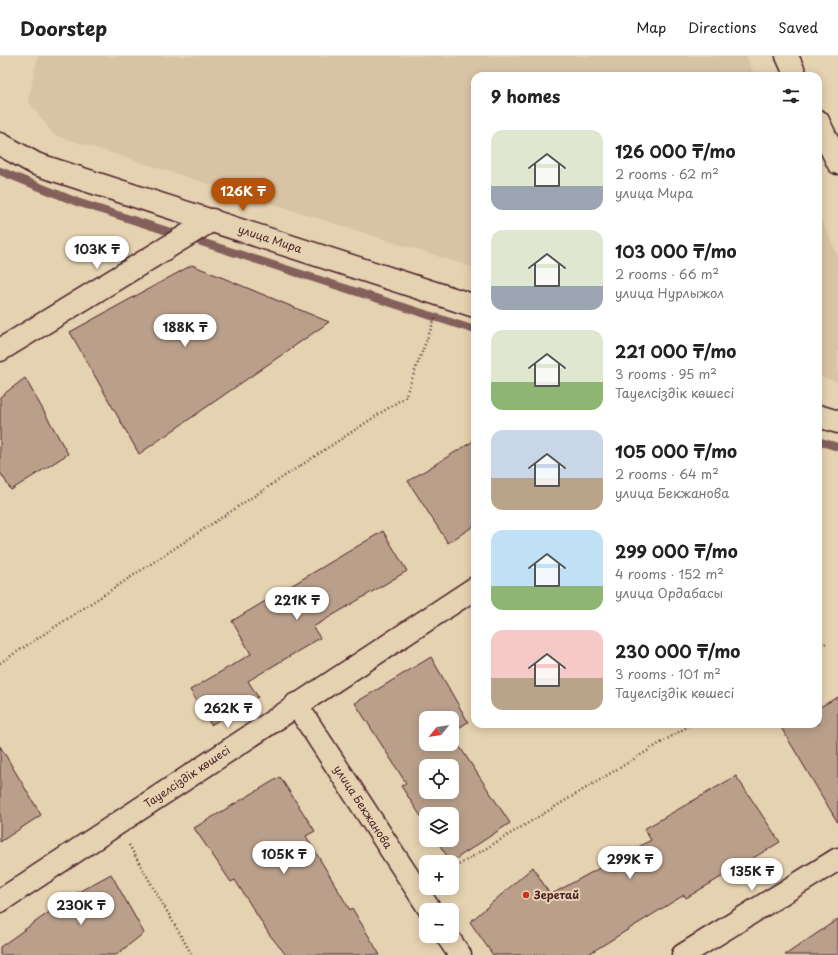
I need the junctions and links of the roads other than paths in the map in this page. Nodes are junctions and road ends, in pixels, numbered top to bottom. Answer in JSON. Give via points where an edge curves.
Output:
{"nodes":[{"id":1,"x":787,"y":56,"type":"edge"},
{"id":2,"x":794,"y":72,"type":"edge"},
{"id":3,"x":822,"y":129,"type":"edge"},
{"id":4,"x":0,"y":144,"type":"edge"},
{"id":5,"x":838,"y":163,"type":"edge"},
{"id":6,"x":212,"y":220,"type":"junction"},
{"id":7,"x":471,"y":305,"type":"edge"},
{"id":8,"x":0,"y":350,"type":"edge"},
{"id":9,"x":822,"y":417,"type":"edge"},
{"id":10,"x":838,"y":422,"type":"edge"},
{"id":11,"x":471,"y":591,"type":"edge"},
{"id":12,"x":296,"y":704,"type":"junction"},
{"id":13,"x":838,"y":859,"type":"edge"},
{"id":14,"x":0,"y":901,"type":"edge"},
{"id":15,"x":425,"y":903,"type":"edge"},
{"id":16,"x":452,"y":943,"type":"edge"},
{"id":17,"x":460,"y":955,"type":"edge"},
{"id":18,"x":683,"y":955,"type":"edge"}],
"edges":[{"from":1,"to":2,"type":"street"},
{"from":3,"to":5,"type":"street"},
{"from":4,"to":6,"type":"street","name":"улица Мира","via":[[36,164]]},
{"from":6,"to":7,"type":"street","name":"улица Мира"},
{"from":6,"to":8,"type":"street"},
{"from":9,"to":10,"type":"street"},
{"from":11,"to":12,"type":"street","name":"Тауелсіздік көшесі"},
{"from":12,"to":14,"type":"street","name":"Тауелсіздік көшесі"},
{"from":12,"to":15,"type":"street","name":"улица Бекжанова"},
{"from":13,"to":18,"type":"street"},
{"from":16,"to":17,"type":"street"}]}
